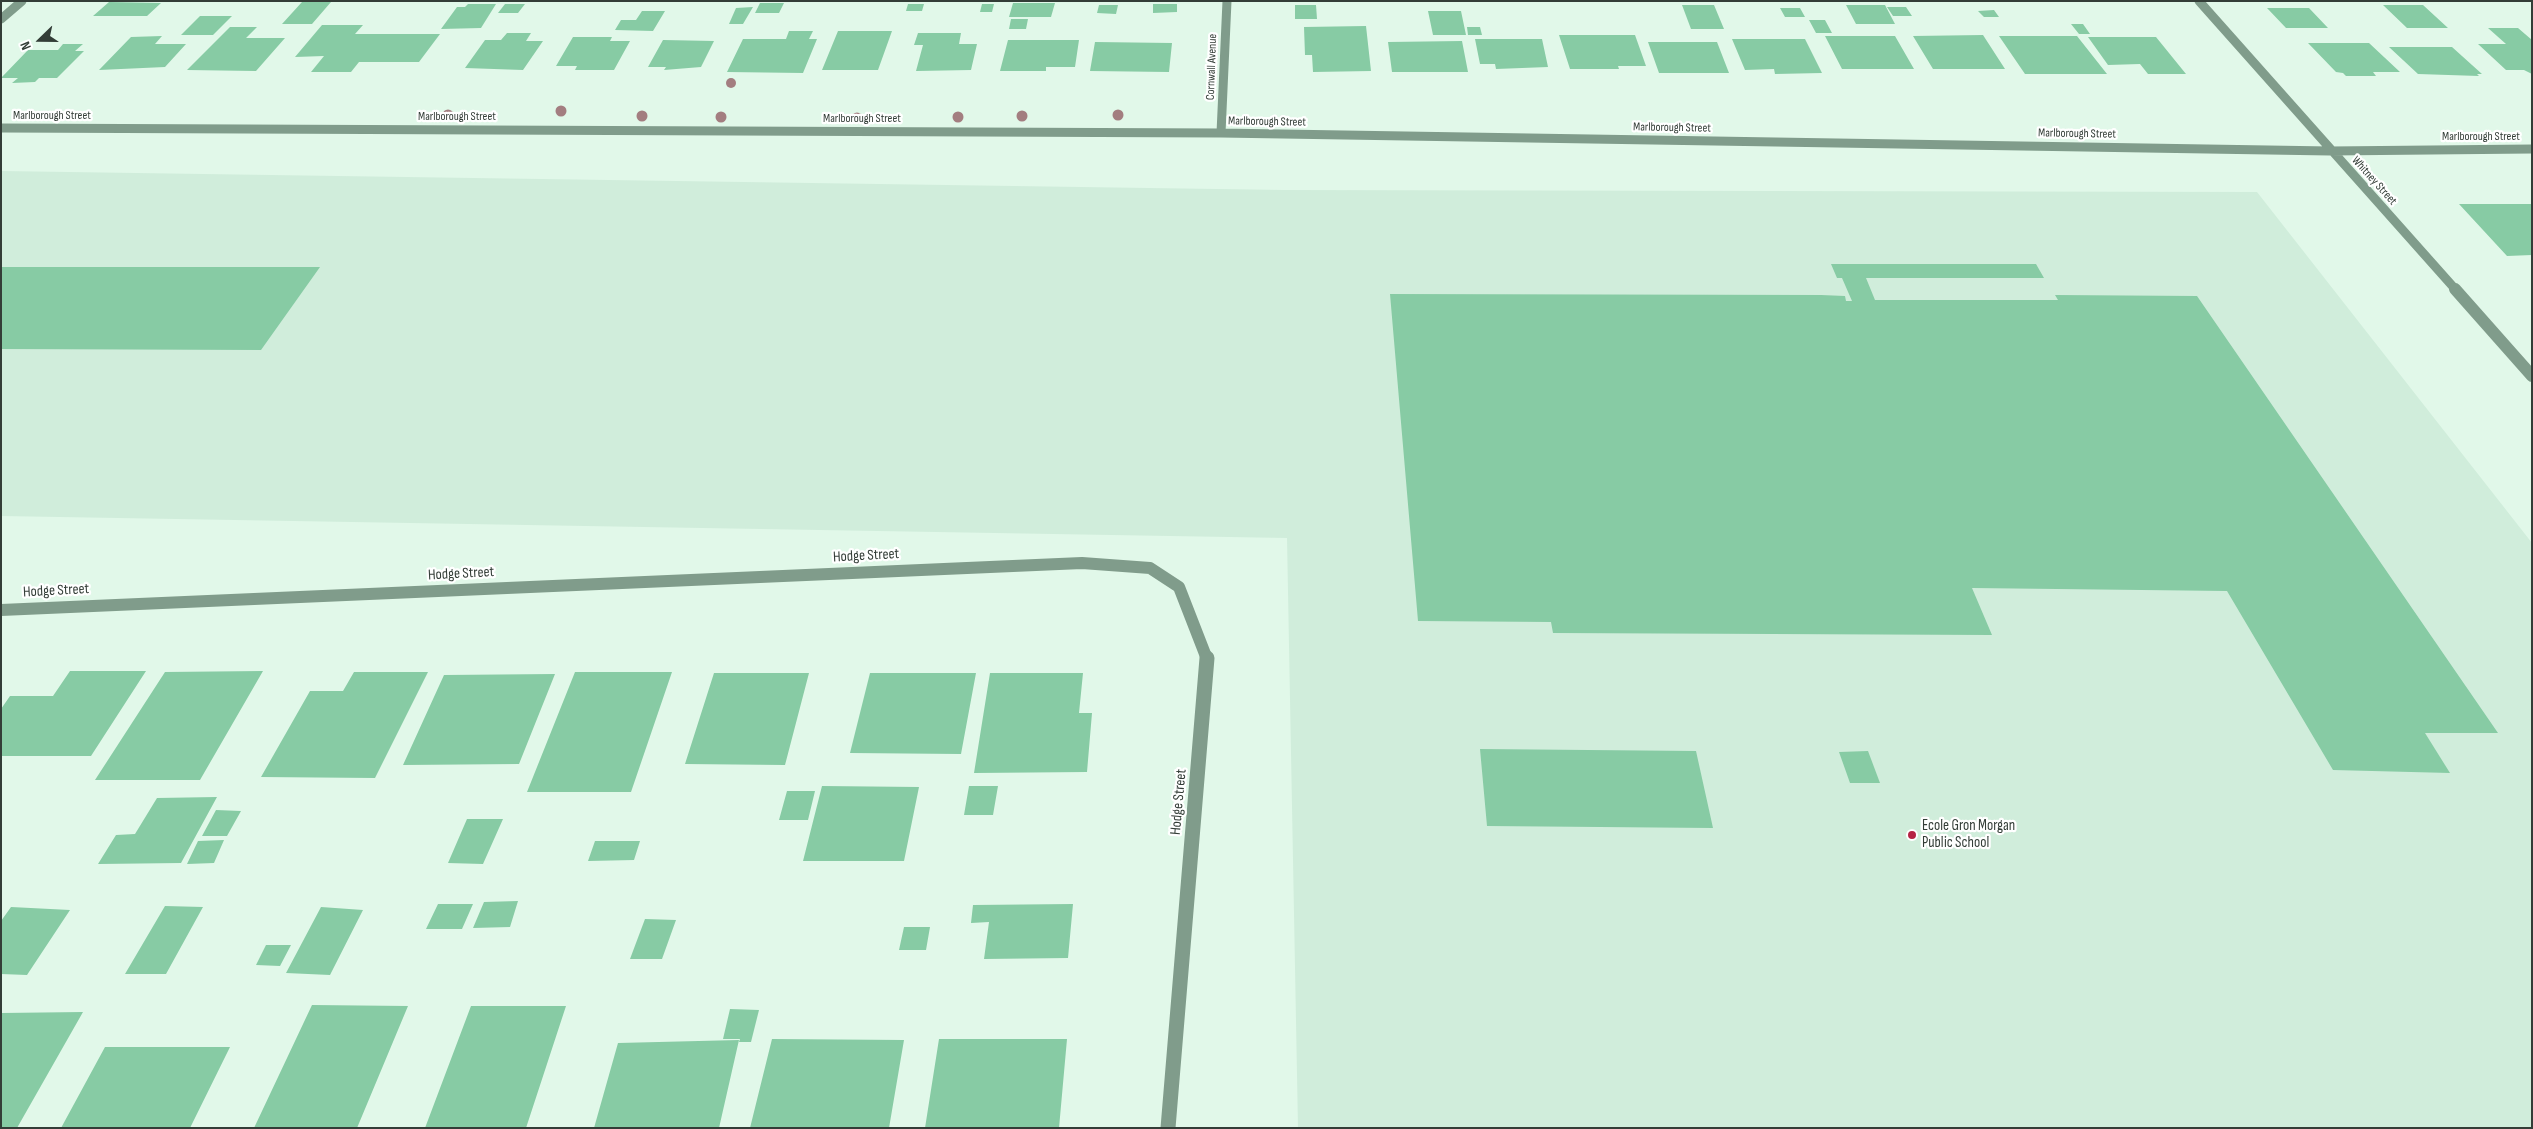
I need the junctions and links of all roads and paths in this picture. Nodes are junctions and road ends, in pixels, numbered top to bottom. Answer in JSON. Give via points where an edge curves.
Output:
{"nodes":[{"id":1,"x":22,"y":1,"type":"edge"},
{"id":2,"x":1227,"y":1,"type":"edge"},
{"id":3,"x":2199,"y":1,"type":"edge"},
{"id":4,"x":1,"y":19,"type":"edge"},
{"id":5,"x":1,"y":128,"type":"edge"},
{"id":6,"x":1221,"y":133,"type":"junction"},
{"id":7,"x":2532,"y":149,"type":"edge"},
{"id":8,"x":2330,"y":151,"type":"junction"},
{"id":9,"x":2532,"y":376,"type":"edge"},
{"id":10,"x":1,"y":610,"type":"edge"},
{"id":11,"x":1168,"y":1128,"type":"edge"}],
"edges":[{"from":1,"to":4,"type":"street"},
{"from":2,"to":6,"type":"street","name":"Cornwall Avenue"},
{"from":3,"to":8,"type":"street","name":"Whitney Street"},
{"from":5,"to":6,"type":"street","name":"Marlborough Street"},
{"from":6,"to":8,"type":"street","name":"Marlborough Street"},
{"from":7,"to":8,"type":"street","name":"Marlborough Street"},
{"from":8,"to":9,"type":"street","name":"Whitney Street"},
{"from":10,"to":11,"type":"street","name":"Hodge Street","via":[[1082,563],[1150,568],[1179,587],[1206,660]]}]}
